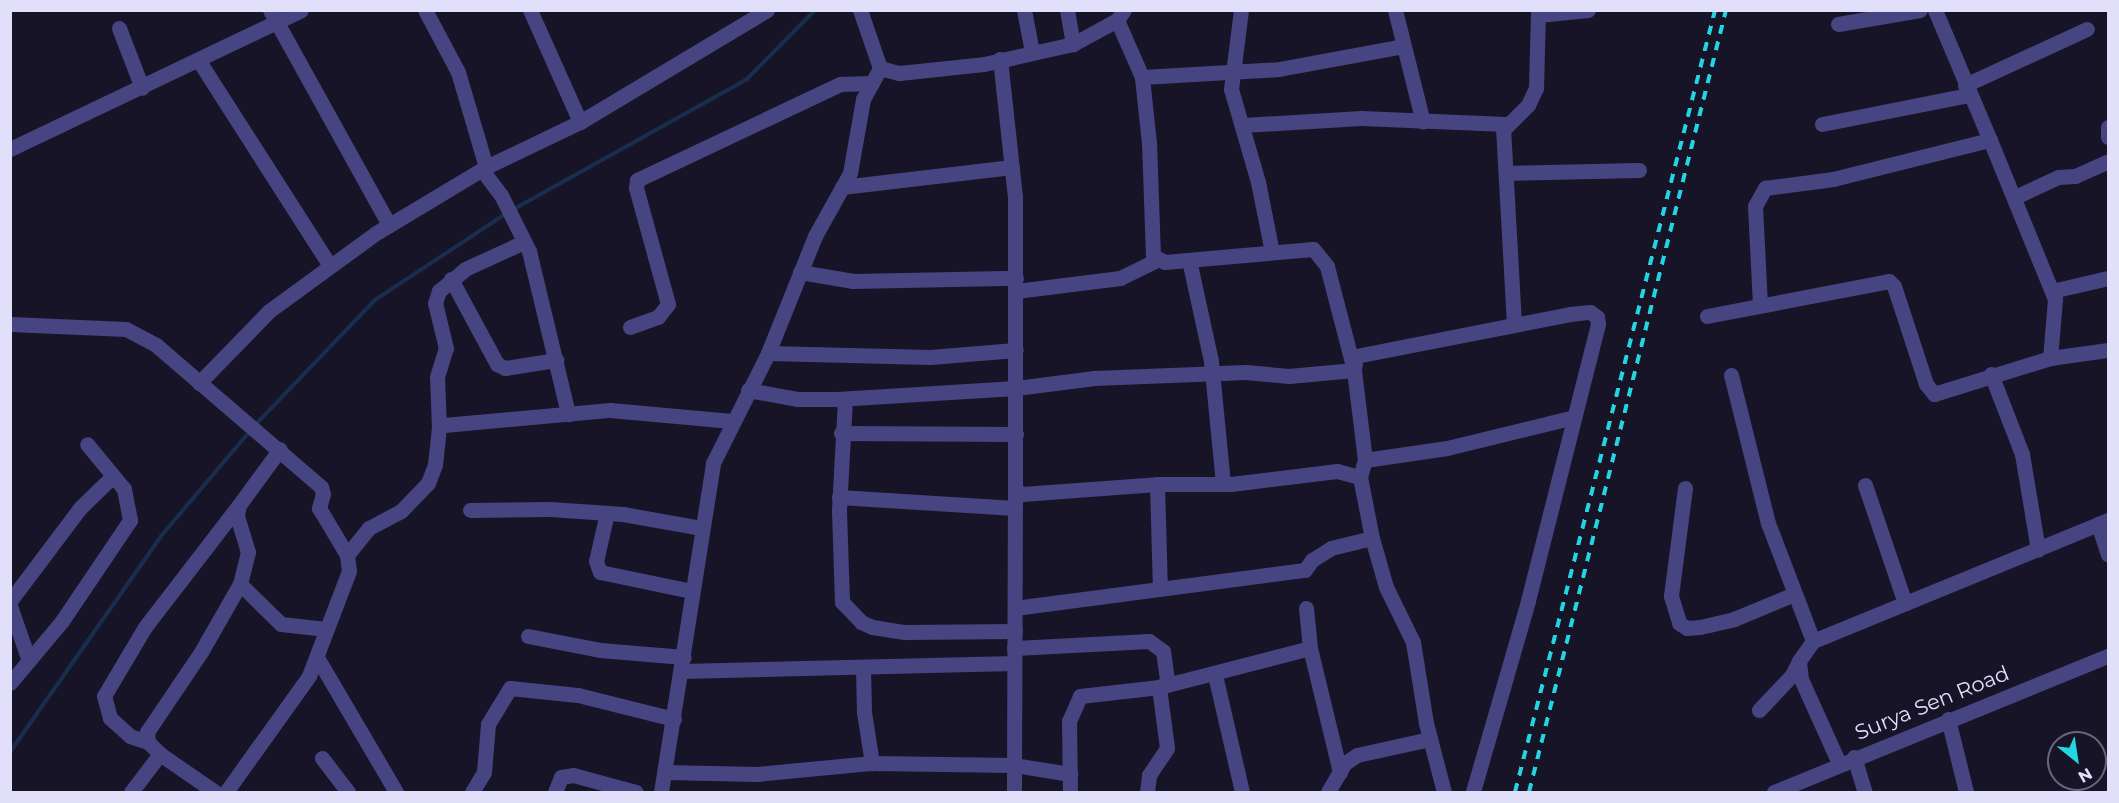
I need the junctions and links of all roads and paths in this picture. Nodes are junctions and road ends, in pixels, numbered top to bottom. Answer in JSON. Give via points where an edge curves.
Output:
{"nodes":[{"id":1,"x":301,"y":10,"type":"edge"},
{"id":2,"x":425,"y":10,"type":"edge"},
{"id":3,"x":531,"y":10,"type":"edge"},
{"id":4,"x":767,"y":10,"type":"edge"},
{"id":5,"x":860,"y":10,"type":"edge"},
{"id":6,"x":1024,"y":10,"type":"edge"},
{"id":7,"x":1067,"y":10,"type":"edge"},
{"id":8,"x":1241,"y":10,"type":"edge"},
{"id":9,"x":1395,"y":10,"type":"edge"},
{"id":10,"x":1588,"y":10,"type":"edge"},
{"id":11,"x":1920,"y":10,"type":"edge"},
{"id":12,"x":1935,"y":10,"type":"edge"},
{"id":13,"x":1538,"y":13,"type":"edge"},
{"id":14,"x":1120,"y":15,"type":"edge"},
{"id":15,"x":274,"y":16,"type":"edge"},
{"id":16,"x":746,"y":17,"type":"edge"},
{"id":17,"x":1838,"y":24,"type":"dead end"},
{"id":18,"x":119,"y":28,"type":"dead end"},
{"id":19,"x":2087,"y":29,"type":"dead end"},
{"id":20,"x":1073,"y":44,"type":"junction"},
{"id":21,"x":1403,"y":46,"type":"junction"},
{"id":22,"x":1032,"y":52,"type":"junction"},
{"id":23,"x":1000,"y":59,"type":"junction"},
{"id":24,"x":199,"y":61,"type":"junction"},
{"id":25,"x":880,"y":68,"type":"junction"},
{"id":26,"x":1233,"y":72,"type":"junction"},
{"id":27,"x":1142,"y":77,"type":"junction"},
{"id":28,"x":872,"y":82,"type":"junction"},
{"id":29,"x":142,"y":88,"type":"junction"},
{"id":30,"x":1967,"y":90,"type":"junction"},
{"id":31,"x":580,"y":122,"type":"junction"},
{"id":32,"x":1423,"y":122,"type":"junction"},
{"id":33,"x":1243,"y":124,"type":"junction"},
{"id":34,"x":1506,"y":124,"type":"junction"},
{"id":35,"x":1822,"y":124,"type":"dead end"},
{"id":36,"x":2109,"y":127,"type":"edge"},
{"id":37,"x":2109,"y":137,"type":"edge"},
{"id":38,"x":1990,"y":140,"type":"junction"},
{"id":39,"x":10,"y":149,"type":"edge"},
{"id":40,"x":2109,"y":161,"type":"edge"},
{"id":41,"x":1012,"y":166,"type":"junction"},
{"id":42,"x":484,"y":169,"type":"junction"},
{"id":43,"x":1639,"y":170,"type":"dead end"},
{"id":44,"x":1506,"y":172,"type":"junction"},
{"id":45,"x":842,"y":187,"type":"junction"},
{"id":46,"x":2015,"y":197,"type":"junction"},
{"id":47,"x":388,"y":225,"type":"junction"},
{"id":48,"x":524,"y":242,"type":"junction"},
{"id":49,"x":1272,"y":252,"type":"junction"},
{"id":50,"x":1157,"y":260,"type":"junction"},
{"id":51,"x":1190,"y":260,"type":"junction"},
{"id":52,"x":330,"y":266,"type":"junction"},
{"id":53,"x":800,"y":272,"type":"junction"},
{"id":54,"x":2109,"y":278,"type":"edge"},
{"id":55,"x":451,"y":279,"type":"junction"},
{"id":56,"x":1016,"y":285,"type":"junction"},
{"id":57,"x":2052,"y":291,"type":"junction"},
{"id":58,"x":1760,"y":305,"type":"junction"},
{"id":59,"x":1707,"y":316,"type":"dead end"},
{"id":60,"x":10,"y":324,"type":"edge"},
{"id":61,"x":1514,"y":324,"type":"junction"},
{"id":62,"x":630,"y":327,"type":"dead end"},
{"id":63,"x":1016,"y":350,"type":"junction"},
{"id":64,"x":2109,"y":350,"type":"edge"},
{"id":65,"x":768,"y":353,"type":"junction"},
{"id":66,"x":2050,"y":357,"type":"junction"},
{"id":67,"x":556,"y":360,"type":"junction"},
{"id":68,"x":1354,"y":370,"type":"junction"},
{"id":69,"x":1212,"y":373,"type":"junction"},
{"id":70,"x":1991,"y":374,"type":"junction"},
{"id":71,"x":1731,"y":375,"type":"dead end"},
{"id":72,"x":199,"y":383,"type":"junction"},
{"id":73,"x":1016,"y":388,"type":"junction"},
{"id":74,"x":748,"y":390,"type":"junction"},
{"id":75,"x":845,"y":399,"type":"junction"},
{"id":76,"x":568,"y":414,"type":"junction"},
{"id":77,"x":1575,"y":417,"type":"junction"},
{"id":78,"x":732,"y":421,"type":"junction"},
{"id":79,"x":439,"y":428,"type":"junction"},
{"id":80,"x":841,"y":433,"type":"junction"},
{"id":81,"x":1016,"y":434,"type":"junction"},
{"id":82,"x":87,"y":444,"type":"dead end"},
{"id":83,"x":280,"y":449,"type":"junction"},
{"id":84,"x":1365,"y":460,"type":"junction"},
{"id":85,"x":113,"y":476,"type":"junction"},
{"id":86,"x":1360,"y":477,"type":"junction"},
{"id":87,"x":1223,"y":483,"type":"junction"},
{"id":88,"x":1157,"y":484,"type":"junction"},
{"id":89,"x":1865,"y":485,"type":"dead end"},
{"id":90,"x":1685,"y":488,"type":"dead end"},
{"id":91,"x":1015,"y":489,"type":"junction"},
{"id":92,"x":839,"y":497,"type":"junction"},
{"id":93,"x":239,"y":505,"type":"junction"},
{"id":94,"x":1015,"y":508,"type":"junction"},
{"id":95,"x":470,"y":510,"type":"dead end"},
{"id":96,"x":607,"y":513,"type":"junction"},
{"id":97,"x":2103,"y":522,"type":"edge"},
{"id":98,"x":701,"y":528,"type":"junction"},
{"id":99,"x":1372,"y":538,"type":"junction"},
{"id":100,"x":2038,"y":550,"type":"junction"},
{"id":101,"x":2109,"y":554,"type":"edge"},
{"id":102,"x":347,"y":555,"type":"junction"},
{"id":103,"x":240,"y":584,"type":"junction"},
{"id":104,"x":1160,"y":590,"type":"junction"},
{"id":105,"x":692,"y":591,"type":"junction"},
{"id":106,"x":1792,"y":595,"type":"junction"},
{"id":107,"x":1905,"y":603,"type":"junction"},
{"id":108,"x":10,"y":604,"type":"edge"},
{"id":109,"x":1015,"y":608,"type":"junction"},
{"id":110,"x":1306,"y":608,"type":"dead end"},
{"id":111,"x":326,"y":629,"type":"junction"},
{"id":112,"x":1015,"y":631,"type":"junction"},
{"id":113,"x":528,"y":636,"type":"dead end"},
{"id":114,"x":1813,"y":641,"type":"junction"},
{"id":115,"x":1310,"y":648,"type":"junction"},
{"id":116,"x":1014,"y":656,"type":"junction"},
{"id":117,"x":2109,"y":656,"type":"edge"},
{"id":118,"x":318,"y":659,"type":"junction"},
{"id":119,"x":29,"y":661,"type":"junction"},
{"id":120,"x":1799,"y":661,"type":"junction"},
{"id":121,"x":683,"y":664,"type":"junction"},
{"id":122,"x":863,"y":668,"type":"junction"},
{"id":123,"x":1215,"y":675,"type":"junction"},
{"id":124,"x":10,"y":683,"type":"edge"},
{"id":125,"x":1163,"y":686,"type":"junction"},
{"id":126,"x":1759,"y":710,"type":"dead end"},
{"id":127,"x":674,"y":719,"type":"junction"},
{"id":128,"x":1948,"y":719,"type":"junction"},
{"id":129,"x":1430,"y":738,"type":"junction"},
{"id":130,"x":148,"y":742,"type":"junction"},
{"id":131,"x":160,"y":754,"type":"junction"},
{"id":132,"x":322,"y":758,"type":"dead end"},
{"id":133,"x":1846,"y":760,"type":"junction"},
{"id":134,"x":872,"y":763,"type":"junction"},
{"id":135,"x":1014,"y":765,"type":"junction"},
{"id":136,"x":665,"y":772,"type":"junction"},
{"id":137,"x":1340,"y":772,"type":"junction"},
{"id":138,"x":1070,"y":774,"type":"junction"},
{"id":139,"x":131,"y":792,"type":"edge"},
{"id":140,"x":215,"y":792,"type":"edge"},
{"id":141,"x":226,"y":792,"type":"edge"},
{"id":142,"x":348,"y":792,"type":"edge"},
{"id":143,"x":396,"y":792,"type":"edge"},
{"id":144,"x":472,"y":792,"type":"edge"},
{"id":145,"x":555,"y":792,"type":"edge"},
{"id":146,"x":636,"y":792,"type":"edge"},
{"id":147,"x":661,"y":792,"type":"edge"},
{"id":148,"x":1014,"y":792,"type":"edge"},
{"id":149,"x":1070,"y":792,"type":"edge"},
{"id":150,"x":1147,"y":792,"type":"edge"},
{"id":151,"x":1242,"y":792,"type":"edge"},
{"id":152,"x":1328,"y":792,"type":"edge"},
{"id":153,"x":1444,"y":792,"type":"edge"},
{"id":154,"x":1473,"y":792,"type":"edge"},
{"id":155,"x":1774,"y":792,"type":"edge"},
{"id":156,"x":1864,"y":792,"type":"edge"},
{"id":157,"x":1966,"y":792,"type":"edge"}],
"edges":[{"from":1,"to":15,"type":"street"},
{"from":2,"to":42,"type":"street","via":[[458,72]]},
{"from":3,"to":31,"type":"street"},
{"from":4,"to":16,"type":"street"},
{"from":5,"to":25,"type":"street"},
{"from":6,"to":22,"type":"street"},
{"from":7,"to":20,"type":"street"},
{"from":8,"to":26,"type":"street"},
{"from":9,"to":21,"type":"street"},
{"from":10,"to":13,"type":"street"},
{"from":11,"to":17,"type":"street"},
{"from":12,"to":30,"type":"street"},
{"from":13,"to":34,"type":"street","via":[[1536,88],[1528,105]]},
{"from":14,"to":20,"type":"street"},
{"from":14,"to":27,"type":"street"},
{"from":15,"to":24,"type":"street"},
{"from":15,"to":47,"type":"street"},
{"from":16,"to":31,"type":"street"},
{"from":18,"to":29,"type":"street"},
{"from":19,"to":30,"type":"street"},
{"from":20,"to":22,"type":"street"},
{"from":21,"to":26,"type":"street","via":[[1279,69]]},
{"from":21,"to":32,"type":"street"},
{"from":22,"to":23,"type":"street"},
{"from":23,"to":25,"type":"street","via":[[899,73]]},
{"from":23,"to":41,"type":"street"},
{"from":24,"to":29,"type":"street"},
{"from":24,"to":52,"type":"street"},
{"from":25,"to":28,"type":"street"},
{"from":26,"to":27,"type":"street"},
{"from":26,"to":33,"type":"street","via":[[1231,88]]},
{"from":27,"to":50,"type":"street","via":[[1149,143],[1150,245]]},
{"from":28,"to":45,"type":"street","via":[[863,99],[850,173]]},
{"from":28,"to":62,"type":"street","via":[[840,84],[637,180],[668,304],[658,317]]},
{"from":29,"to":39,"type":"street"},
{"from":30,"to":35,"type":"street"},
{"from":30,"to":38,"type":"street"},
{"from":31,"to":42,"type":"street"},
{"from":32,"to":33,"type":"street","via":[[1361,118]]},
{"from":32,"to":34,"type":"street"},
{"from":33,"to":49,"type":"street"},
{"from":34,"to":44,"type":"street"},
{"from":36,"to":37,"type":"street"},
{"from":38,"to":46,"type":"street"},
{"from":38,"to":58,"type":"street","via":[[1833,179],[1765,188],[1755,206]]},
{"from":40,"to":46,"type":"street","via":[[2075,176],[2058,177]]},
{"from":41,"to":45,"type":"street"},
{"from":41,"to":56,"type":"street"},
{"from":42,"to":47,"type":"street"},
{"from":42,"to":48,"type":"street"},
{"from":43,"to":44,"type":"street"},
{"from":44,"to":61,"type":"street"},
{"from":45,"to":53,"type":"street"},
{"from":46,"to":57,"type":"street"},
{"from":47,"to":52,"type":"street"},
{"from":48,"to":55,"type":"street"},
{"from":48,"to":67,"type":"street"},
{"from":49,"to":51,"type":"street"},
{"from":49,"to":68,"type":"street","via":[[1312,249],[1322,256]]},
{"from":50,"to":51,"type":"street"},
{"from":50,"to":56,"type":"street","via":[[1120,278]]},
{"from":51,"to":69,"type":"street"},
{"from":52,"to":72,"type":"street","via":[[269,311]]},
{"from":53,"to":56,"type":"street","via":[[853,280]]},
{"from":53,"to":65,"type":"street"},
{"from":54,"to":57,"type":"street"},
{"from":55,"to":67,"type":"street","via":[[497,364],[505,368]]},
{"from":55,"to":79,"type":"street","via":[[439,291],[435,303],[446,348],[437,376]]},
{"from":56,"to":63,"type":"street"},
{"from":57,"to":66,"type":"street","via":[[2056,306]]},
{"from":58,"to":59,"type":"street"},
{"from":58,"to":70,"type":"street","via":[[1889,281],[1894,286],[1926,384],[1934,394]]},
{"from":60,"to":72,"type":"street","via":[[126,329],[156,345]]},
{"from":61,"to":68,"type":"street","via":[[1370,351],[1356,356]]},
{"from":61,"to":77,"type":"street","via":[[1590,312],[1597,317]]},
{"from":63,"to":65,"type":"street","via":[[930,357]]},
{"from":63,"to":73,"type":"street"},
{"from":64,"to":66,"type":"street"},
{"from":65,"to":74,"type":"street"},
{"from":66,"to":70,"type":"street"},
{"from":67,"to":76,"type":"street"},
{"from":68,"to":69,"type":"street","via":[[1275,376]]},
{"from":68,"to":84,"type":"street"},
{"from":69,"to":73,"type":"street","via":[[1094,378]]},
{"from":69,"to":87,"type":"street"},
{"from":70,"to":100,"type":"street","via":[[2022,454]]},
{"from":71,"to":106,"type":"street","via":[[1768,523]]},
{"from":72,"to":83,"type":"street"},
{"from":73,"to":75,"type":"street"},
{"from":73,"to":81,"type":"street"},
{"from":74,"to":75,"type":"street","via":[[798,399]]},
{"from":74,"to":78,"type":"street"},
{"from":75,"to":80,"type":"street"},
{"from":76,"to":78,"type":"street","via":[[671,413]]},
{"from":76,"to":79,"type":"street","via":[[453,422]]},
{"from":77,"to":84,"type":"street","via":[[1447,448]]},
{"from":77,"to":154,"type":"street"},
{"from":78,"to":98,"type":"street","via":[[713,463]]},
{"from":79,"to":102,"type":"street","via":[[435,465],[428,483],[401,511],[365,532]]},
{"from":80,"to":81,"type":"street"},
{"from":80,"to":92,"type":"street"},
{"from":81,"to":91,"type":"street"},
{"from":82,"to":85,"type":"street"},
{"from":83,"to":93,"type":"street"},
{"from":83,"to":102,"type":"street","via":[[321,487],[319,508]]},
{"from":84,"to":86,"type":"street"},
{"from":85,"to":108,"type":"street","via":[[80,508]]},
{"from":85,"to":119,"type":"street","via":[[127,496],[127,529]]},
{"from":86,"to":87,"type":"street","via":[[1337,471]]},
{"from":86,"to":99,"type":"street"},
{"from":87,"to":88,"type":"street"},
{"from":88,"to":91,"type":"street","via":[[1022,494]]},
{"from":88,"to":104,"type":"street"},
{"from":89,"to":107,"type":"street"},
{"from":90,"to":106,"type":"street","via":[[1671,596],[1679,623],[1687,628],[1734,619]]},
{"from":91,"to":94,"type":"street"},
{"from":92,"to":94,"type":"street"},
{"from":92,"to":112,"type":"street","via":[[840,595],[861,622],[905,632]]},
{"from":93,"to":103,"type":"street","via":[[237,515],[248,552]]},
{"from":93,"to":130,"type":"street","via":[[145,627],[105,696],[110,718],[130,736]]},
{"from":94,"to":109,"type":"street"},
{"from":95,"to":96,"type":"street"},
{"from":96,"to":98,"type":"street"},
{"from":96,"to":105,"type":"street","via":[[596,561],[600,572]]},
{"from":97,"to":100,"type":"street"},
{"from":97,"to":101,"type":"street"},
{"from":98,"to":105,"type":"street"},
{"from":99,"to":104,"type":"street","via":[[1331,549],[1312,560],[1305,570]]},
{"from":99,"to":129,"type":"street","via":[[1386,586],[1413,642]]},
{"from":100,"to":107,"type":"street"},
{"from":102,"to":111,"type":"street","via":[[349,571]]},
{"from":103,"to":111,"type":"street","via":[[281,624]]},
{"from":103,"to":130,"type":"street","via":[[201,652],[153,721],[147,732]]},
{"from":104,"to":109,"type":"street"},
{"from":105,"to":121,"type":"street"},
{"from":106,"to":114,"type":"street"},
{"from":107,"to":114,"type":"street"},
{"from":108,"to":119,"type":"street"},
{"from":109,"to":112,"type":"street"},
{"from":110,"to":115,"type":"street"},
{"from":111,"to":118,"type":"street"},
{"from":112,"to":116,"type":"street"},
{"from":113,"to":121,"type":"street"},
{"from":114,"to":120,"type":"street"},
{"from":115,"to":123,"type":"street"},
{"from":115,"to":137,"type":"street"},
{"from":116,"to":122,"type":"street"},
{"from":116,"to":125,"type":"street","via":[[1149,640],[1163,651]]},
{"from":116,"to":135,"type":"street"},
{"from":117,"to":128,"type":"street","name":"Surya Sen Road"},
{"from":118,"to":141,"type":"street"},
{"from":118,"to":143,"type":"street"},
{"from":119,"to":124,"type":"street"},
{"from":120,"to":126,"type":"street","via":[[1792,675]]},
{"from":120,"to":133,"type":"street","via":[[1802,679]]},
{"from":121,"to":122,"type":"street"},
{"from":121,"to":127,"type":"street"},
{"from":122,"to":134,"type":"street","via":[[864,712]]},
{"from":123,"to":125,"type":"street"},
{"from":123,"to":151,"type":"street"},
{"from":125,"to":138,"type":"street","via":[[1080,696],[1069,721]]},
{"from":125,"to":150,"type":"street","via":[[1167,748],[1149,775]]},
{"from":127,"to":136,"type":"street"},
{"from":127,"to":144,"type":"street","via":[[578,695],[510,688],[488,724],[484,772]]},
{"from":128,"to":133,"type":"street","name":"Surya Sen Road"},
{"from":128,"to":157,"type":"street"},
{"from":129,"to":137,"type":"street","via":[[1357,755]]},
{"from":129,"to":153,"type":"street"},
{"from":130,"to":131,"type":"street"},
{"from":131,"to":139,"type":"street"},
{"from":131,"to":140,"type":"street"},
{"from":132,"to":142,"type":"street"},
{"from":133,"to":155,"type":"street","name":"Surya Sen Road"},
{"from":133,"to":156,"type":"street"},
{"from":134,"to":135,"type":"street"},
{"from":134,"to":136,"type":"street","via":[[757,774]]},
{"from":135,"to":138,"type":"street"},
{"from":135,"to":148,"type":"street"},
{"from":136,"to":147,"type":"street"},
{"from":137,"to":152,"type":"street"},
{"from":138,"to":149,"type":"street"},
{"from":145,"to":146,"type":"street","via":[[561,777],[573,775]]}]}
